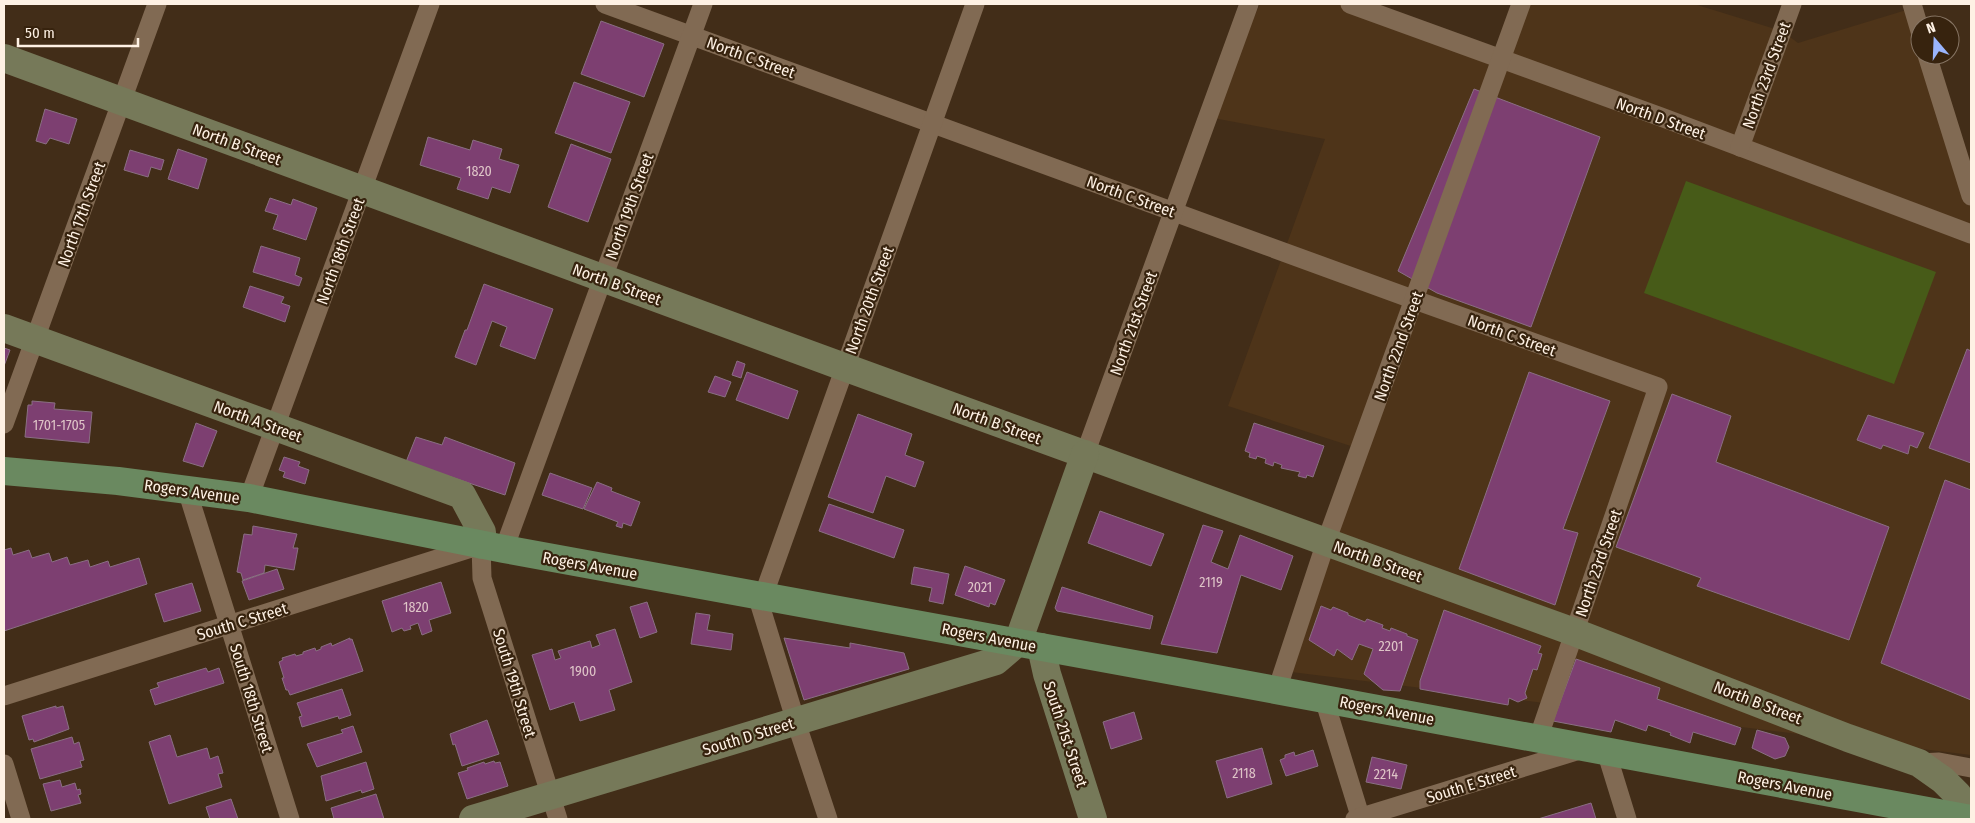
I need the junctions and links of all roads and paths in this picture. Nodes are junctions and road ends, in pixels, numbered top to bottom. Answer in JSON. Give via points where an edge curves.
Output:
{"nodes":[{"id":1,"x":158,"y":4,"type":"edge"},
{"id":2,"x":430,"y":4,"type":"edge"},
{"id":3,"x":605,"y":4,"type":"edge"},
{"id":4,"x":703,"y":4,"type":"edge"},
{"id":5,"x":975,"y":4,"type":"edge"},
{"id":6,"x":1249,"y":4,"type":"edge"},
{"id":7,"x":1350,"y":4,"type":"edge"},
{"id":8,"x":1521,"y":4,"type":"edge"},
{"id":9,"x":1792,"y":4,"type":"edge"},
{"id":10,"x":692,"y":36,"type":"junction"},
{"id":11,"x":4,"y":58,"type":"edge"},
{"id":12,"x":1501,"y":59,"type":"junction"},
{"id":13,"x":1931,"y":65,"type":"edge"},
{"id":14,"x":122,"y":102,"type":"junction"},
{"id":15,"x":932,"y":124,"type":"junction"},
{"id":16,"x":1740,"y":147,"type":"junction"},
{"id":17,"x":362,"y":190,"type":"junction"},
{"id":18,"x":1971,"y":196,"type":"edge"},
{"id":19,"x":1173,"y":212,"type":"junction"},
{"id":20,"x":1971,"y":234,"type":"edge"},
{"id":21,"x":603,"y":278,"type":"junction"},
{"id":22,"x":1415,"y":300,"type":"junction"},
{"id":23,"x":4,"y":328,"type":"edge"},
{"id":24,"x":34,"y":340,"type":"junction"},
{"id":25,"x":844,"y":367,"type":"junction"},
{"id":26,"x":1658,"y":387,"type":"joint"},
{"id":27,"x":4,"y":424,"type":"edge"},
{"id":28,"x":275,"y":428,"type":"junction"},
{"id":29,"x":1085,"y":454,"type":"junction"},
{"id":30,"x":4,"y":471,"type":"edge"},
{"id":31,"x":186,"y":490,"type":"junction"},
{"id":32,"x":249,"y":498,"type":"junction"},
{"id":33,"x":1326,"y":542,"type":"junction"},
{"id":34,"x":493,"y":547,"type":"junction"},
{"id":35,"x":763,"y":596,"type":"junction"},
{"id":36,"x":229,"y":624,"type":"junction"},
{"id":37,"x":1574,"y":632,"type":"junction"},
{"id":38,"x":1030,"y":645,"type":"junction"},
{"id":39,"x":1276,"y":690,"type":"junction"},
{"id":40,"x":4,"y":696,"type":"edge"},
{"id":41,"x":1324,"y":698,"type":"junction"},
{"id":42,"x":796,"y":722,"type":"junction"},
{"id":43,"x":1538,"y":739,"type":"junction"},
{"id":44,"x":1597,"y":750,"type":"junction"},
{"id":45,"x":1919,"y":763,"type":"junction"},
{"id":46,"x":4,"y":764,"type":"edge"},
{"id":47,"x":1971,"y":768,"type":"edge"},
{"id":48,"x":554,"y":808,"type":"edge"},
{"id":49,"x":1923,"y":814,"type":"edge"},
{"id":50,"x":1969,"y":818,"type":"edge"},
{"id":51,"x":21,"y":819,"type":"edge"},
{"id":52,"x":290,"y":819,"type":"edge"},
{"id":53,"x":473,"y":819,"type":"edge"},
{"id":54,"x":828,"y":819,"type":"edge"},
{"id":55,"x":1093,"y":819,"type":"edge"},
{"id":56,"x":1359,"y":819,"type":"edge"},
{"id":57,"x":1628,"y":819,"type":"edge"}],
"edges":[{"from":1,"to":14,"type":"street","name":"North 17th Street"},
{"from":2,"to":17,"type":"street","name":"North 18th Street"},
{"from":3,"to":10,"type":"street","name":"North C Street"},
{"from":4,"to":10,"type":"street","name":"North 19th Street"},
{"from":5,"to":15,"type":"street","name":"North 20th Street"},
{"from":6,"to":19,"type":"street","name":"North 21st Street"},
{"from":7,"to":12,"type":"street","name":"North D Street"},
{"from":8,"to":12,"type":"street","name":"North 22nd Street"},
{"from":9,"to":16,"type":"street","name":"North 23rd Street"},
{"from":10,"to":15,"type":"street","name":"North C Street"},
{"from":10,"to":21,"type":"street","name":"North 19th Street"},
{"from":11,"to":14,"type":"street","name":"North B Street"},
{"from":12,"to":16,"type":"street","name":"North D Street"},
{"from":12,"to":22,"type":"street","name":"North 22nd Street"},
{"from":13,"to":18,"type":"street"},
{"from":14,"to":17,"type":"street","name":"North B Street"},
{"from":14,"to":24,"type":"street","name":"North 17th Street"},
{"from":15,"to":19,"type":"street","name":"North C Street"},
{"from":15,"to":25,"type":"street","name":"North 20th Street"},
{"from":16,"to":20,"type":"street","name":"North D Street"},
{"from":17,"to":21,"type":"street","name":"North B Street"},
{"from":17,"to":28,"type":"street","name":"North 18th Street"},
{"from":19,"to":22,"type":"street","name":"North C Street"},
{"from":19,"to":29,"type":"street","name":"North 21st Street"},
{"from":21,"to":25,"type":"street","name":"North B Street"},
{"from":21,"to":34,"type":"street","name":"North 19th Street"},
{"from":22,"to":26,"type":"street","name":"North C Street"},
{"from":22,"to":33,"type":"street","name":"North 22nd Street"},
{"from":23,"to":24,"type":"street","name":"North A Street"},
{"from":24,"to":27,"type":"street","name":"North 17th Street"},
{"from":24,"to":28,"type":"street","name":"North A Street"},
{"from":25,"to":29,"type":"street","name":"North B Street"},
{"from":25,"to":35,"type":"street","name":"North 20th Street"},
{"from":26,"to":37,"type":"street","name":"North 23rd Street"},
{"from":28,"to":32,"type":"street","name":"North 18th Street"},
{"from":28,"to":34,"type":"street","name":"North A Street","via":[[462,495]]},
{"from":29,"to":33,"type":"street","name":"North B Street"},
{"from":29,"to":38,"type":"street","name":"North 21st Street"},
{"from":30,"to":31,"type":"main road","name":"Rogers Avenue","via":[[118,480]]},
{"from":31,"to":32,"type":"main road","name":"Rogers Avenue"},
{"from":31,"to":36,"type":"street","name":"South 18th Street"},
{"from":32,"to":34,"type":"main road","name":"Rogers Avenue"},
{"from":33,"to":37,"type":"street","name":"North B Street"},
{"from":33,"to":39,"type":"street","name":"North 22nd Street"},
{"from":34,"to":35,"type":"main road","name":"Rogers Avenue"},
{"from":34,"to":36,"type":"street","name":"South C Street"},
{"from":34,"to":48,"type":"street","name":"South 19th Street","via":[[482,578]]},
{"from":35,"to":38,"type":"main road","name":"Rogers Avenue"},
{"from":35,"to":42,"type":"street","via":[[760,605]]},
{"from":36,"to":40,"type":"street","name":"South C Street"},
{"from":36,"to":52,"type":"street","name":"South 18th Street"},
{"from":37,"to":43,"type":"street","name":"North 23rd Street"},
{"from":37,"to":45,"type":"street","name":"North B Street"},
{"from":38,"to":39,"type":"main road","name":"Rogers Avenue"},
{"from":38,"to":42,"type":"street","name":"South D Street","via":[[996,661]]},
{"from":38,"to":55,"type":"street","name":"South 21st Street","via":[[1047,674]]},
{"from":39,"to":41,"type":"main road","name":"Rogers Avenue"},
{"from":41,"to":43,"type":"main road","name":"Rogers Avenue"},
{"from":41,"to":56,"type":"street"},
{"from":42,"to":48,"type":"street","name":"South D Street"},
{"from":42,"to":54,"type":"street"},
{"from":43,"to":44,"type":"main road","name":"Rogers Avenue"},
{"from":44,"to":49,"type":"main road","name":"Rogers Avenue"},
{"from":44,"to":56,"type":"street","name":"South E Street"},
{"from":44,"to":57,"type":"street"},
{"from":45,"to":47,"type":"street","via":[[1939,762]]},
{"from":45,"to":50,"type":"street","name":"North B Street","via":[[1958,795]]},
{"from":46,"to":51,"type":"street"},
{"from":48,"to":53,"type":"street","name":"South D Street"},
{"from":49,"to":50,"type":"main road","name":"Rogers Avenue"}]}
